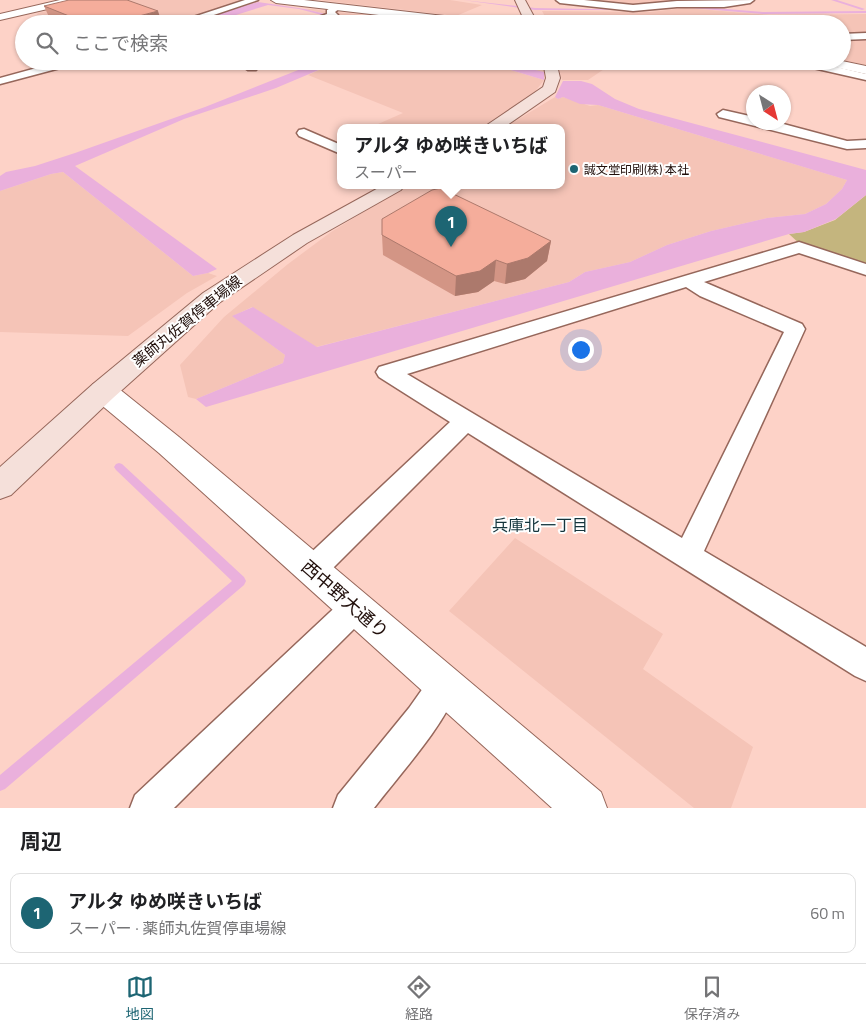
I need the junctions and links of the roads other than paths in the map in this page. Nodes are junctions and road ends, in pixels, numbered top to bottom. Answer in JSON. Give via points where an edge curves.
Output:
{"nodes":[{"id":1,"x":74,"y":0,"type":"edge"},
{"id":2,"x":254,"y":0,"type":"edge"},
{"id":3,"x":276,"y":0,"type":"edge"},
{"id":4,"x":560,"y":0,"type":"edge"},
{"id":5,"x":750,"y":0,"type":"edge"},
{"id":6,"x":336,"y":8,"type":"junction"},
{"id":7,"x":206,"y":15,"type":"edge"},
{"id":8,"x":333,"y":15,"type":"edge"},
{"id":9,"x":402,"y":15,"type":"edge"},
{"id":10,"x":0,"y":18,"type":"edge"},
{"id":11,"x":866,"y":36,"type":"edge"},
{"id":12,"x":851,"y":37,"type":"edge"},
{"id":13,"x":851,"y":67,"type":"edge"},
{"id":14,"x":41,"y":70,"type":"edge"},
{"id":15,"x":551,"y":70,"type":"edge"},
{"id":16,"x":835,"y":70,"type":"edge"},
{"id":17,"x":866,"y":70,"type":"edge"},
{"id":18,"x":866,"y":77,"type":"edge"},
{"id":19,"x":0,"y":81,"type":"edge"},
{"id":20,"x":723,"y":114,"type":"dead end"},
{"id":21,"x":746,"y":119,"type":"edge"},
{"id":22,"x":499,"y":124,"type":"edge"},
{"id":23,"x":790,"y":130,"type":"edge"},
{"id":24,"x":304,"y":132,"type":"dead end"},
{"id":25,"x":866,"y":144,"type":"edge"},
{"id":26,"x":847,"y":145,"type":"junction"},
{"id":27,"x":337,"y":148,"type":"edge"},
{"id":28,"x":866,"y":150,"type":"edge"},
{"id":29,"x":390,"y":189,"type":"edge"},
{"id":30,"x":866,"y":270,"type":"edge"},
{"id":31,"x":687,"y":280,"type":"junction"},
{"id":32,"x":103,"y":392,"type":"junction"},
{"id":33,"x":467,"y":420,"type":"junction"},
{"id":34,"x":0,"y":486,"type":"edge"},
{"id":35,"x":688,"y":555,"type":"junction"},
{"id":36,"x":312,"y":570,"type":"junction"},
{"id":37,"x":355,"y":608,"type":"junction"},
{"id":38,"x":866,"y":665,"type":"edge"},
{"id":39,"x":444,"y":685,"type":"junction"},
{"id":40,"x":148,"y":808,"type":"edge"},
{"id":41,"x":350,"y":808,"type":"edge"},
{"id":42,"x":585,"y":808,"type":"edge"}],
"edges":[{"from":1,"to":10,"type":"street"},
{"from":2,"to":7,"type":"street"},
{"from":3,"to":6,"type":"street"},
{"from":4,"to":5,"type":"street","via":[[633,8]]},
{"from":6,"to":8,"type":"street","via":[[330,12]]},
{"from":6,"to":9,"type":"street"},
{"from":11,"to":12,"type":"street"},
{"from":13,"to":17,"type":"street"},
{"from":14,"to":19,"type":"street"},
{"from":15,"to":22,"type":"main road","via":[[550,89]]},
{"from":16,"to":18,"type":"street"},
{"from":20,"to":21,"type":"street"},
{"from":23,"to":26,"type":"street"},
{"from":24,"to":27,"type":"street"},
{"from":25,"to":26,"type":"street"},
{"from":26,"to":28,"type":"street"},
{"from":29,"to":32,"type":"main road","name":"薬師丸佐賀停車場線","via":[[300,239],[241,277],[172,330]]},
{"from":30,"to":31,"type":"street","via":[[799,247]]},
{"from":31,"to":33,"type":"street","via":[[387,372]]},
{"from":31,"to":35,"type":"street","via":[[795,329]]},
{"from":32,"to":34,"type":"main road","name":"薬師丸佐賀停車場線"},
{"from":32,"to":36,"type":"street","name":"西中野大通り"},
{"from":33,"to":35,"type":"street"},
{"from":33,"to":36,"type":"street"},
{"from":35,"to":38,"type":"street"},
{"from":36,"to":37,"type":"street","name":"西中野大通り"},
{"from":37,"to":39,"type":"street","name":"西中野大通り"},
{"from":37,"to":40,"type":"street"},
{"from":39,"to":41,"type":"street"},
{"from":39,"to":42,"type":"street","name":"西中野大通り"}]}
